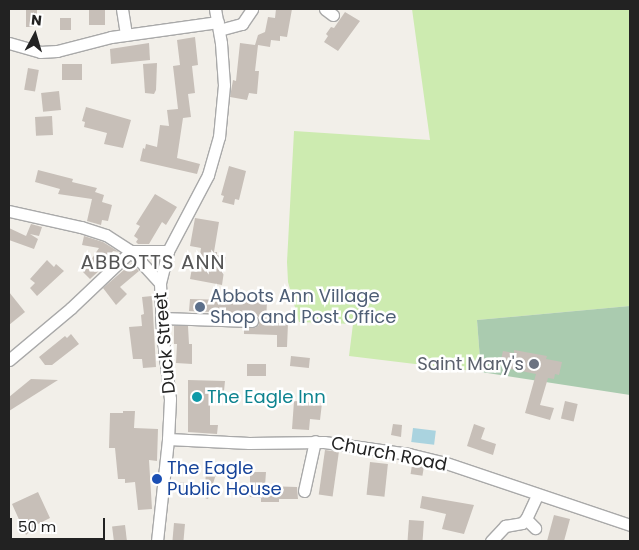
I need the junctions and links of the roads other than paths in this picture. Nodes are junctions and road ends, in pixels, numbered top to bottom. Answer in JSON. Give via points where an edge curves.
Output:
{"nodes":[{"id":1,"x":122,"y":9,"type":"edge"},
{"id":2,"x":215,"y":9,"type":"edge"},
{"id":3,"x":252,"y":9,"type":"edge"},
{"id":4,"x":219,"y":26,"type":"junction"},
{"id":5,"x":126,"y":35,"type":"junction"},
{"id":6,"x":9,"y":43,"type":"edge"},
{"id":7,"x":9,"y":211,"type":"edge"},
{"id":8,"x":131,"y":251,"type":"junction"},
{"id":9,"x":168,"y":252,"type":"junction"},
{"id":10,"x":160,"y":283,"type":"junction"},
{"id":11,"x":161,"y":318,"type":"junction"},
{"id":12,"x":252,"y":321,"type":"dead end"},
{"id":13,"x":9,"y":360,"type":"edge"},
{"id":14,"x":168,"y":439,"type":"junction"},
{"id":15,"x":315,"y":441,"type":"junction"},
{"id":16,"x":304,"y":492,"type":"dead end"},
{"id":17,"x":537,"y":495,"type":"junction"},
{"id":18,"x":526,"y":519,"type":"junction"},
{"id":19,"x":630,"y":525,"type":"edge"},
{"id":20,"x":535,"y":528,"type":"dead end"},
{"id":21,"x":157,"y":541,"type":"edge"},
{"id":22,"x":491,"y":541,"type":"edge"}],
"edges":[{"from":1,"to":5,"type":"street"},
{"from":2,"to":4,"type":"street","name":"Duck Street"},
{"from":3,"to":4,"type":"street","via":[[242,24]]},
{"from":4,"to":5,"type":"street"},
{"from":4,"to":9,"type":"street","name":"Duck Street","via":[[224,85],[216,151],[201,190]]},
{"from":5,"to":6,"type":"street","via":[[57,51],[40,52]]},
{"from":7,"to":8,"type":"street","via":[[94,231]]},
{"from":8,"to":9,"type":"street"},
{"from":8,"to":10,"type":"street"},
{"from":8,"to":13,"type":"street","via":[[71,308]]},
{"from":9,"to":10,"type":"street","name":"Duck Street"},
{"from":10,"to":11,"type":"street","name":"Duck Street"},
{"from":11,"to":12,"type":"street"},
{"from":11,"to":14,"type":"street","name":"Duck Street","via":[[170,390]]},
{"from":14,"to":15,"type":"street","name":"Church Road","via":[[249,443]]},
{"from":14,"to":21,"type":"street","name":"Duck Street"},
{"from":15,"to":16,"type":"street"},
{"from":15,"to":17,"type":"street","name":"Church Road","via":[[382,449],[429,459]]},
{"from":17,"to":18,"type":"street"},
{"from":17,"to":19,"type":"street","name":"Church Road"},
{"from":18,"to":20,"type":"street"},
{"from":18,"to":22,"type":"street","via":[[500,529]]}]}
